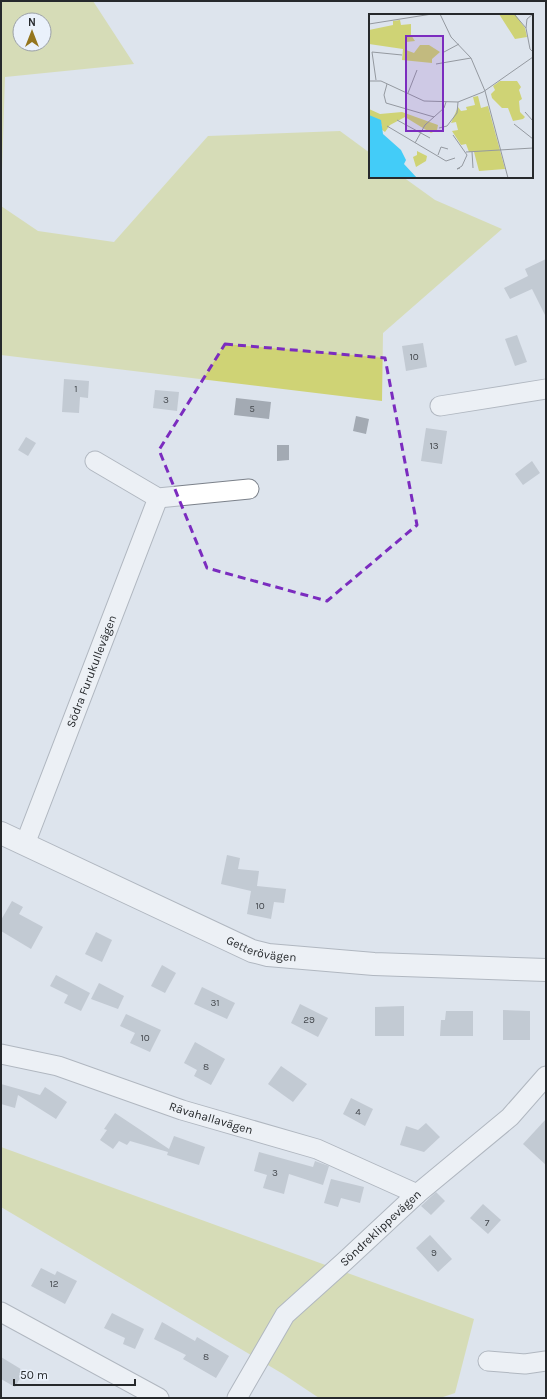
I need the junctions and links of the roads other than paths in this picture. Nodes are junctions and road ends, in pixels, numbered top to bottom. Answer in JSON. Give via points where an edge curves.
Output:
{"nodes":[{"id":1,"x":546,"y":389,"type":"edge"},
{"id":2,"x":440,"y":406,"type":"dead end"},
{"id":3,"x":95,"y":461,"type":"dead end"},
{"id":4,"x":249,"y":489,"type":"dead end"},
{"id":5,"x":158,"y":498,"type":"junction"},
{"id":6,"x":1,"y":833,"type":"edge"},
{"id":7,"x":25,"y":844,"type":"junction"},
{"id":8,"x":546,"y":970,"type":"edge"},
{"id":9,"x":1,"y":1054,"type":"edge"},
{"id":10,"x":546,"y":1076,"type":"edge"},
{"id":11,"x":417,"y":1194,"type":"junction"},
{"id":12,"x":1,"y":1312,"type":"edge"},
{"id":13,"x":488,"y":1361,"type":"dead end"},
{"id":14,"x":546,"y":1361,"type":"edge"},
{"id":15,"x":159,"y":1398,"type":"edge"},
{"id":16,"x":237,"y":1398,"type":"edge"}],
"edges":[{"from":1,"to":2,"type":"street"},
{"from":3,"to":5,"type":"street"},
{"from":4,"to":5,"type":"street"},
{"from":5,"to":7,"type":"street","name":"Södra Furukullevägen"},
{"from":6,"to":7,"type":"street","name":"Getterövägen"},
{"from":7,"to":8,"type":"street","name":"Getterövägen","via":[[252,951],[268,955],[374,964]]},
{"from":9,"to":11,"type":"street","name":"Rävahallavägen","via":[[58,1066],[182,1110],[317,1149]]},
{"from":10,"to":11,"type":"street","name":"Söndreklippevägen","via":[[510,1117]]},
{"from":11,"to":16,"type":"street","name":"Söndreklippevägen","via":[[285,1315]]},
{"from":12,"to":15,"type":"street"},
{"from":13,"to":14,"type":"street","via":[[525,1364]]}]}
